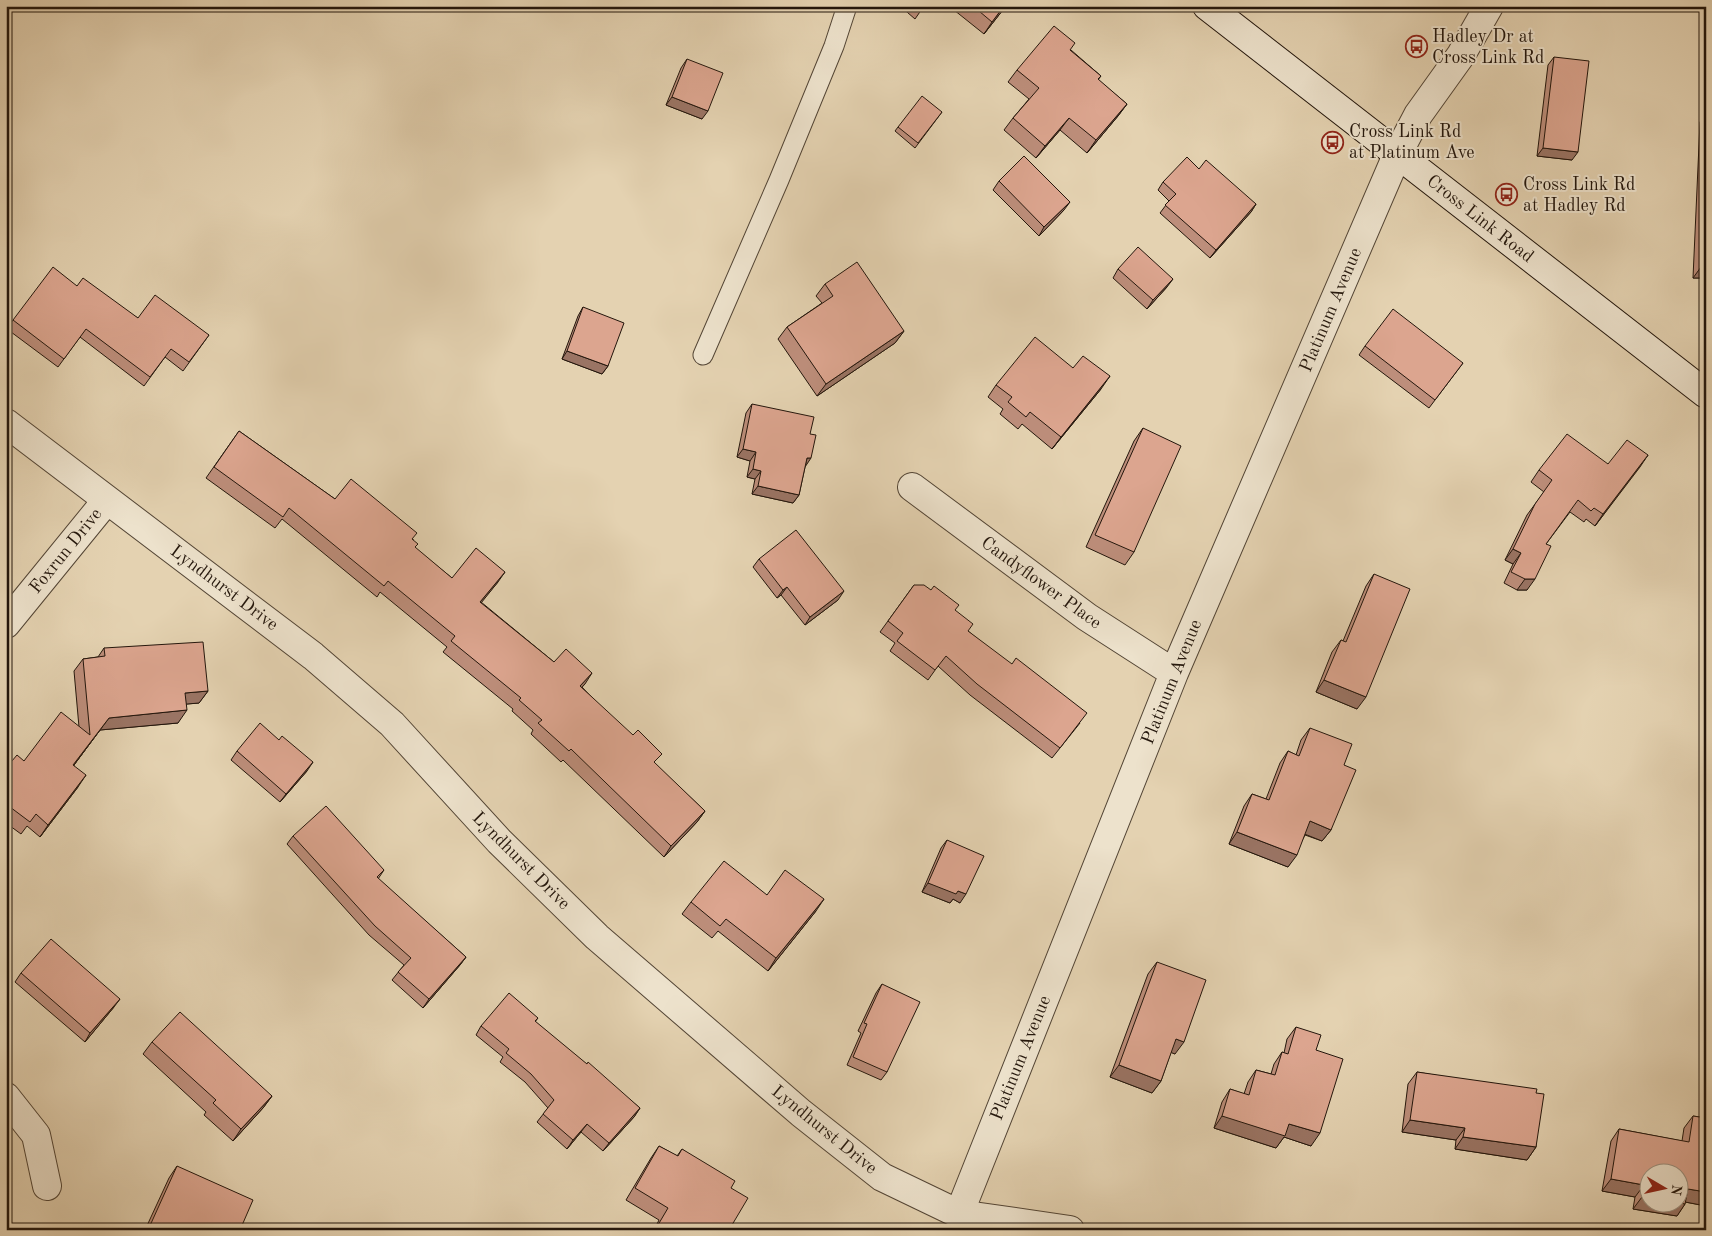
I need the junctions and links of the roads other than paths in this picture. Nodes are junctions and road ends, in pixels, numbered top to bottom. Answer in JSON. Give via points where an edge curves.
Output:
{"nodes":[{"id":1,"x":846,"y":6,"type":"edge"},
{"id":2,"x":1207,"y":6,"type":"edge"},
{"id":3,"x":1489,"y":6,"type":"edge"},
{"id":4,"x":1397,"y":155,"type":"junction"},
{"id":5,"x":703,"y":355,"type":"dead end"},
{"id":6,"x":1706,"y":394,"type":"edge"},
{"id":7,"x":6,"y":423,"type":"edge"},
{"id":8,"x":912,"y":487,"type":"dead end"},
{"id":9,"x":107,"y":500,"type":"junction"},
{"id":10,"x":6,"y":624,"type":"edge"},
{"id":11,"x":1174,"y":673,"type":"junction"},
{"id":12,"x":6,"y":1097,"type":"edge"},
{"id":13,"x":47,"y":1186,"type":"dead end"},
{"id":14,"x":959,"y":1214,"type":"junction"},
{"id":15,"x":1070,"y":1230,"type":"edge"}],
"edges":[{"from":1,"to":5,"type":"lane","via":[[834,46],[783,171]]},
{"from":2,"to":4,"type":"street","name":"Cross Link Road"},
{"from":3,"to":4,"type":"street","name":"Platinum Avenue","via":[[1462,55],[1418,115]]},
{"from":4,"to":6,"type":"street","name":"Cross Link Road"},
{"from":4,"to":11,"type":"street","name":"Platinum Avenue"},
{"from":7,"to":9,"type":"street","name":"Lyndhurst Drive"},
{"from":8,"to":11,"type":"street","name":"Candyflower Place","via":[[1087,617]]},
{"from":9,"to":10,"type":"street","name":"Foxrun Drive"},
{"from":9,"to":14,"type":"street","name":"Lyndhurst Drive","via":[[313,656],[392,724],[499,840],[597,937],[801,1112],[882,1177]]},
{"from":11,"to":14,"type":"street","name":"Platinum Avenue"},
{"from":12,"to":13,"type":"street","via":[[36,1135]]},
{"from":14,"to":15,"type":"street","name":"Lyndhurst Drive"}]}
